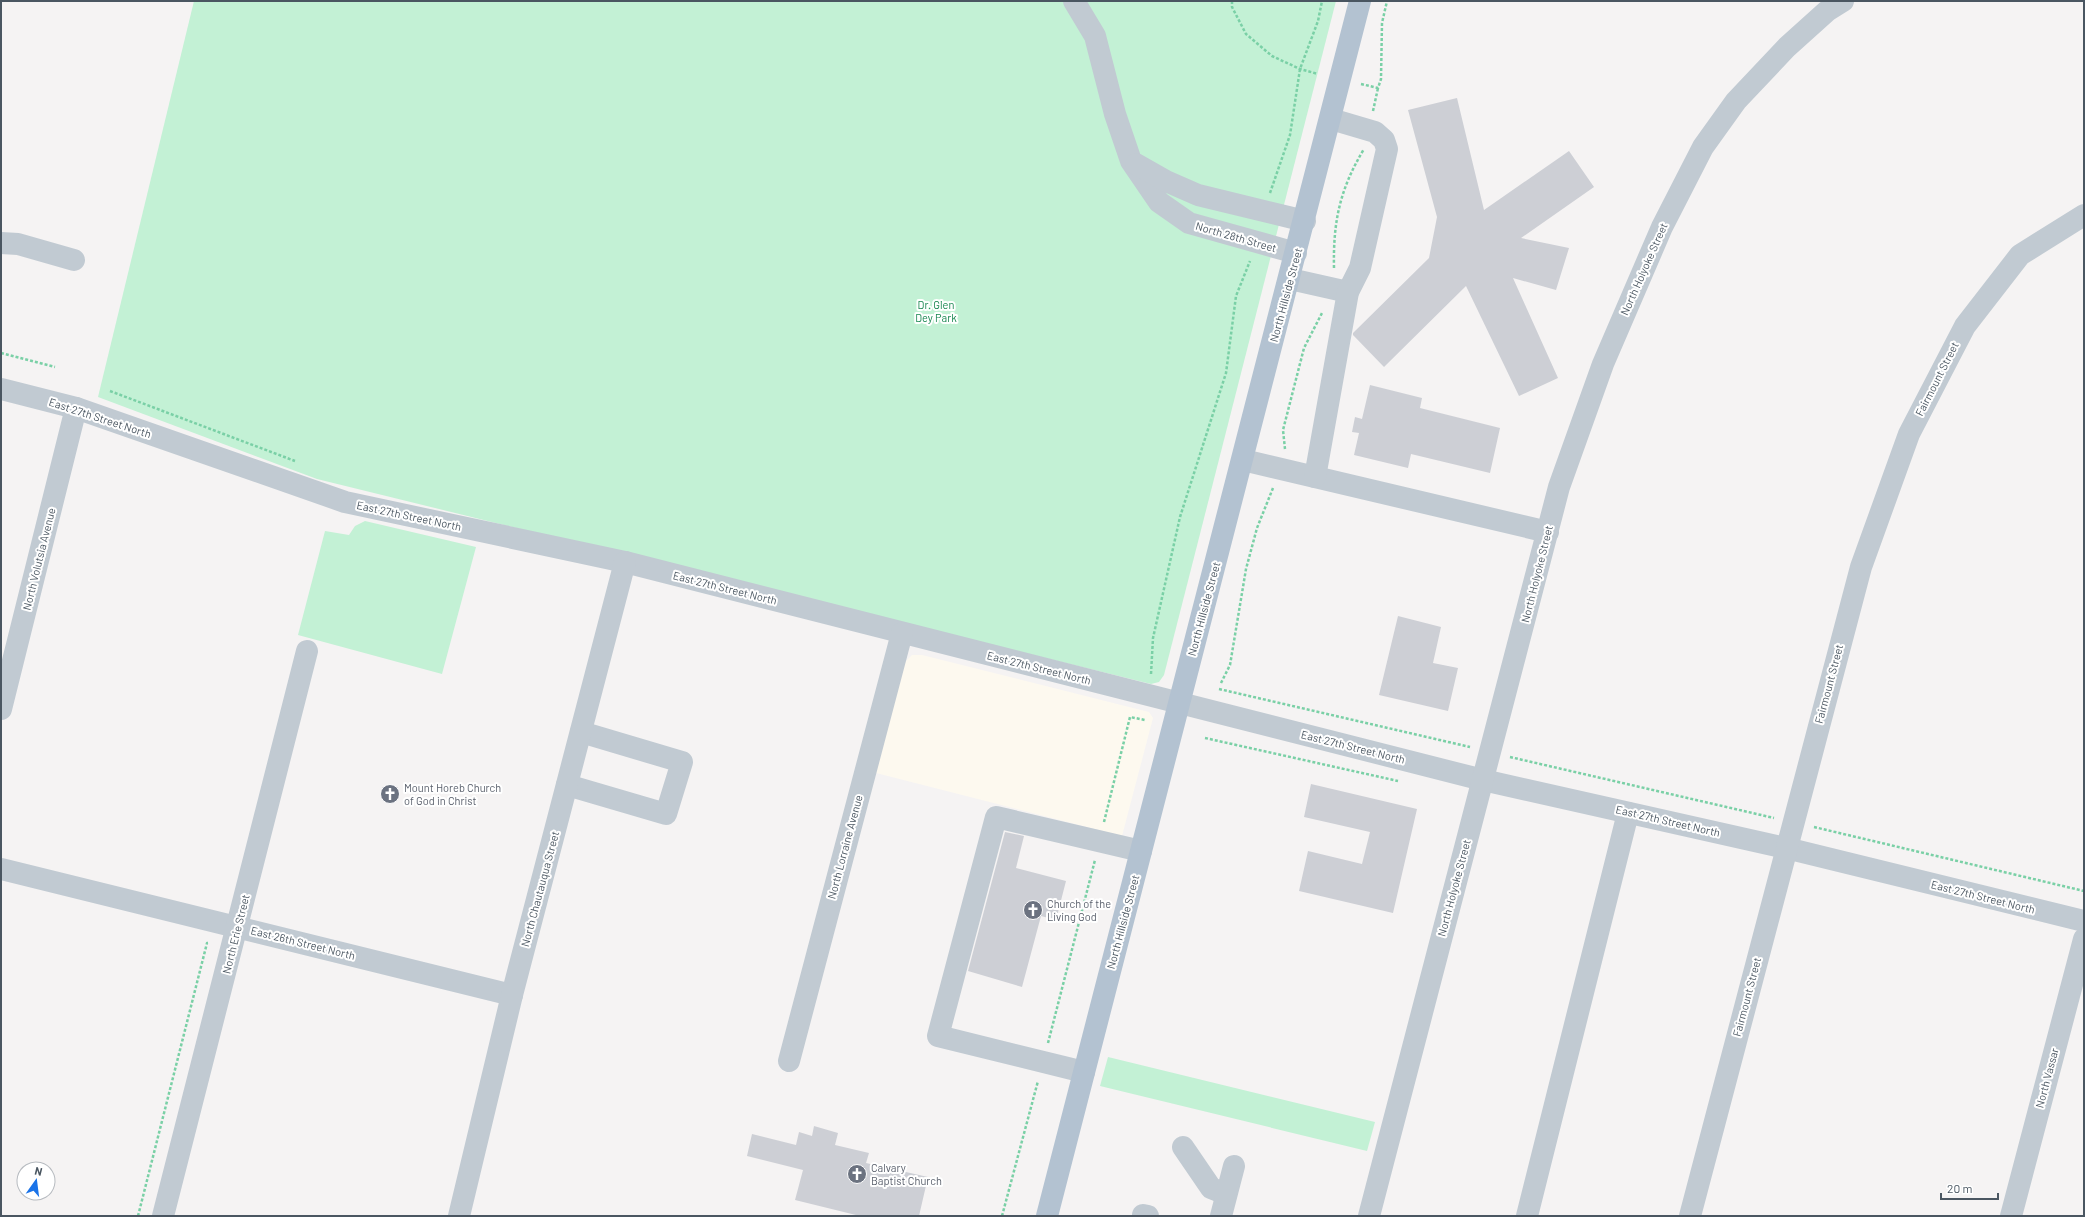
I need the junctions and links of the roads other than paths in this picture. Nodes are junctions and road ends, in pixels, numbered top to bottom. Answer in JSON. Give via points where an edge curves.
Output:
{"nodes":[{"id":1,"x":1074,"y":1,"type":"edge"},
{"id":2,"x":1360,"y":1,"type":"edge"},
{"id":3,"x":1843,"y":1,"type":"edge"},
{"id":4,"x":1331,"y":119,"type":"junction"},
{"id":5,"x":1131,"y":161,"type":"junction"},
{"id":6,"x":2084,"y":215,"type":"edge"},
{"id":7,"x":1305,"y":221,"type":"junction"},
{"id":8,"x":1,"y":243,"type":"edge"},
{"id":9,"x":1296,"y":254,"type":"junction"},
{"id":10,"x":74,"y":260,"type":"dead end"},
{"id":11,"x":1290,"y":279,"type":"junction"},
{"id":12,"x":1338,"y":290,"type":"junction"},
{"id":13,"x":1,"y":389,"type":"edge"},
{"id":14,"x":76,"y":408,"type":"junction"},
{"id":15,"x":1243,"y":460,"type":"junction"},
{"id":16,"x":1315,"y":477,"type":"junction"},
{"id":17,"x":1548,"y":532,"type":"junction"},
{"id":18,"x":625,"y":562,"type":"junction"},
{"id":19,"x":902,"y":633,"type":"junction"},
{"id":20,"x":307,"y":651,"type":"dead end"},
{"id":21,"x":1179,"y":704,"type":"junction"},
{"id":22,"x":1,"y":709,"type":"edge"},
{"id":23,"x":581,"y":732,"type":"junction"},
{"id":24,"x":1483,"y":780,"type":"junction"},
{"id":25,"x":567,"y":785,"type":"junction"},
{"id":26,"x":1628,"y":812,"type":"junction"},
{"id":27,"x":1786,"y":848,"type":"junction"},
{"id":28,"x":1141,"y":851,"type":"junction"},
{"id":29,"x":1,"y":869,"type":"edge"},
{"id":30,"x":2084,"y":921,"type":"edge"},
{"id":31,"x":238,"y":927,"type":"junction"},
{"id":32,"x":2084,"y":939,"type":"edge"},
{"id":33,"x":512,"y":995,"type":"junction"},
{"id":34,"x":789,"y":1061,"type":"dead end"},
{"id":35,"x":1084,"y":1072,"type":"junction"},
{"id":36,"x":1183,"y":1147,"type":"dead end"},
{"id":37,"x":1234,"y":1166,"type":"dead end"},
{"id":38,"x":1226,"y":1194,"type":"junction"},
{"id":39,"x":163,"y":1216,"type":"edge"},
{"id":40,"x":459,"y":1216,"type":"edge"},
{"id":41,"x":1046,"y":1216,"type":"edge"},
{"id":42,"x":1221,"y":1216,"type":"edge"},
{"id":43,"x":1369,"y":1216,"type":"edge"},
{"id":44,"x":1527,"y":1216,"type":"edge"},
{"id":45,"x":1690,"y":1216,"type":"edge"},
{"id":46,"x":2011,"y":1216,"type":"edge"}],
"edges":[{"from":1,"to":5,"type":"street","name":"North 28th Street","via":[[1095,36],[1115,114]]},
{"from":2,"to":4,"type":"main road","name":"North Hillside Street"},
{"from":3,"to":17,"type":"street","name":"North Holyoke Street","via":[[1827,11],[1787,47],[1736,101],[1703,147],[1662,226],[1603,364],[1559,487]]},
{"from":4,"to":7,"type":"main road","name":"North Hillside Street"},
{"from":4,"to":12,"type":"street","via":[[1375,132],[1384,140],[1387,149],[1360,268]]},
{"from":5,"to":7,"type":"street","via":[[1198,195]]},
{"from":5,"to":9,"type":"street","name":"North 28th Street","via":[[1159,202],[1189,223]]},
{"from":6,"to":27,"type":"street","name":"Fairmount Street","via":[[2020,254],[1965,326],[1910,434],[1861,567]]},
{"from":7,"to":9,"type":"main road","name":"North Hillside Street"},
{"from":8,"to":10,"type":"street","via":[[18,244]]},
{"from":9,"to":11,"type":"main road","name":"North Hillside Street"},
{"from":11,"to":12,"type":"street"},
{"from":11,"to":15,"type":"main road","name":"North Hillside Street"},
{"from":12,"to":16,"type":"street"},
{"from":13,"to":14,"type":"street","name":"East 27th Street North"},
{"from":14,"to":18,"type":"street","name":"East 27th Street North","via":[[345,502]]},
{"from":14,"to":22,"type":"street","name":"North Volutsia Avenue"},
{"from":15,"to":16,"type":"street"},
{"from":15,"to":21,"type":"main road","name":"North Hillside Street"},
{"from":16,"to":17,"type":"street"},
{"from":17,"to":24,"type":"street","name":"North Holyoke Street"},
{"from":18,"to":19,"type":"street","name":"East 27th Street North"},
{"from":18,"to":23,"type":"street","name":"North Chautauqua Street"},
{"from":19,"to":21,"type":"street","name":"East 27th Street North"},
{"from":19,"to":34,"type":"street","name":"North Lorraine Avenue"},
{"from":20,"to":31,"type":"street","name":"North Erie Street"},
{"from":21,"to":24,"type":"street","name":"East 27th Street North"},
{"from":21,"to":28,"type":"main road","name":"North Hillside Street"},
{"from":23,"to":25,"type":"street","name":"North Chautauqua Street"},
{"from":23,"to":25,"type":"street","via":[[682,762],[666,814]]},
{"from":24,"to":26,"type":"street","name":"East 27th Street North"},
{"from":24,"to":43,"type":"street","name":"North Holyoke Street"},
{"from":25,"to":33,"type":"street","name":"North Chautauqua Street"},
{"from":26,"to":27,"type":"street","name":"East 27th Street North"},
{"from":26,"to":44,"type":"street"},
{"from":27,"to":30,"type":"street","name":"East 27th Street North"},
{"from":27,"to":45,"type":"street","name":"Fairmount Street"},
{"from":28,"to":35,"type":"main road","name":"North Hillside Street"},
{"from":28,"to":35,"type":"street","via":[[996,816],[938,1036]]},
{"from":29,"to":31,"type":"street","name":"East 26th Street North"},
{"from":31,"to":33,"type":"street","name":"East 26th Street North"},
{"from":31,"to":39,"type":"street","name":"North Erie Street"},
{"from":32,"to":46,"type":"street","name":"North Vassar"},
{"from":33,"to":40,"type":"street","name":"North Chautauqua Street"},
{"from":35,"to":41,"type":"main road","name":"North Hillside Street"},
{"from":36,"to":38,"type":"street","via":[[1211,1188]]},
{"from":37,"to":38,"type":"street"},
{"from":38,"to":42,"type":"street"}]}
